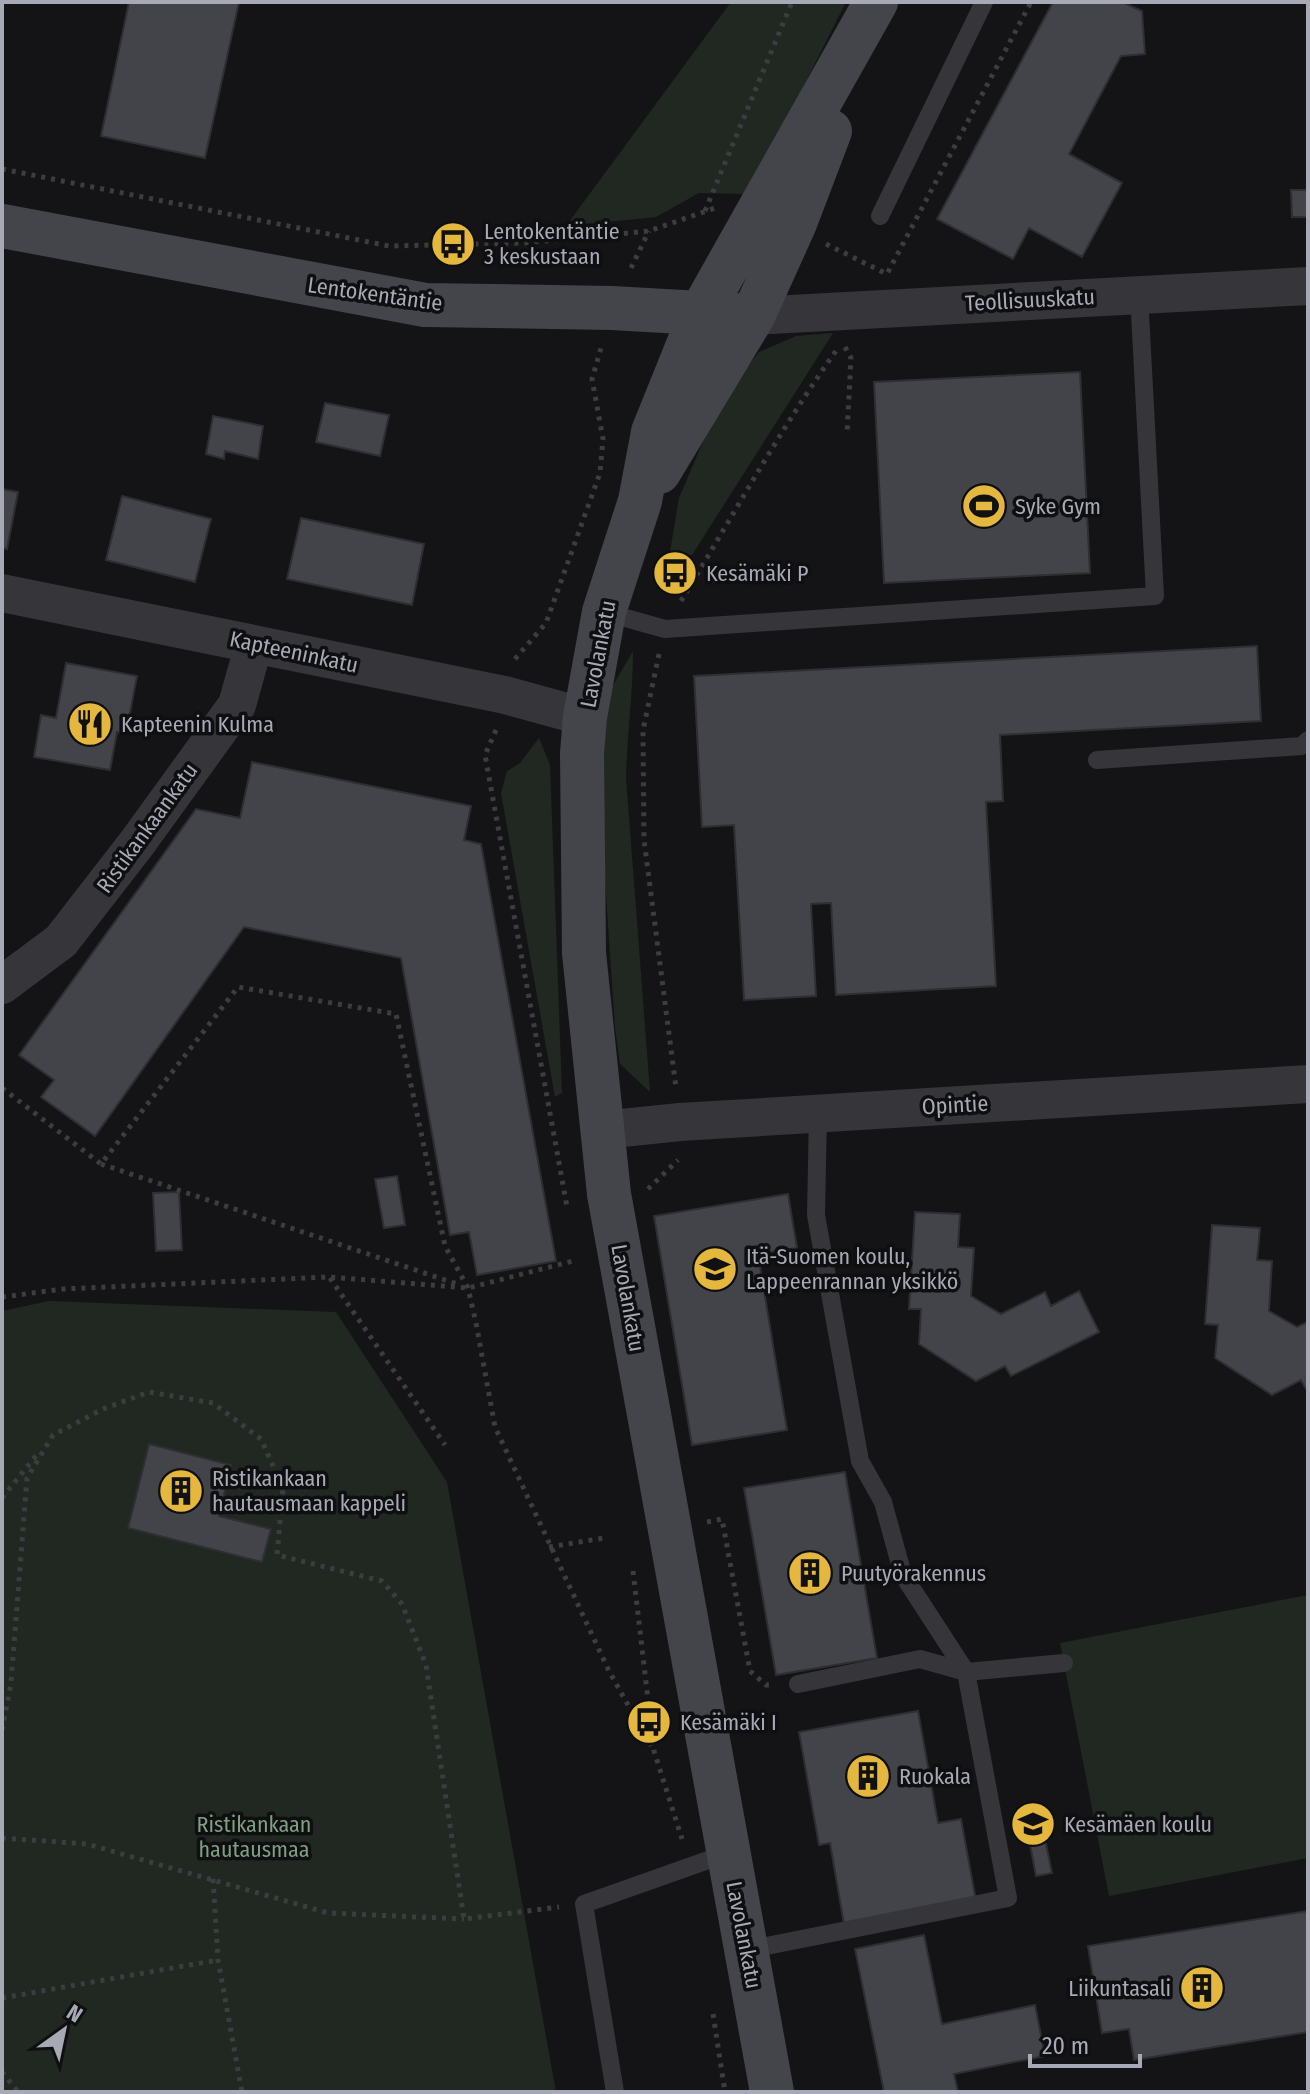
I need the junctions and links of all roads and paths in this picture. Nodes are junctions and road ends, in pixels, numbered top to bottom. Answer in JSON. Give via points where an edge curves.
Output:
{"nodes":[{"id":1,"x":792,"y":2,"type":"edge"},
{"id":2,"x":878,"y":2,"type":"edge"},
{"id":3,"x":984,"y":2,"type":"edge"},
{"id":4,"x":1031,"y":2,"type":"edge"},
{"id":5,"x":2,"y":169,"type":"edge"},
{"id":6,"x":705,"y":211,"type":"junction"},
{"id":7,"x":778,"y":216,"type":"junction"},
{"id":8,"x":880,"y":216,"type":"dead end"},
{"id":9,"x":2,"y":226,"type":"edge"},
{"id":10,"x":887,"y":274,"type":"junction"},
{"id":11,"x":1308,"y":286,"type":"edge"},
{"id":12,"x":1139,"y":294,"type":"junction"},
{"id":13,"x":867,"y":308,"type":"junction"},
{"id":14,"x":701,"y":313,"type":"junction"},
{"id":15,"x":753,"y":316,"type":"junction"},
{"id":16,"x":847,"y":434,"type":"dead end"},
{"id":17,"x":640,"y":501,"type":"junction"},
{"id":18,"x":2,"y":593,"type":"edge"},
{"id":19,"x":604,"y":612,"type":"junction"},
{"id":20,"x":665,"y":629,"type":"junction"},
{"id":21,"x":254,"y":644,"type":"junction"},
{"id":22,"x":585,"y":717,"type":"junction"},
{"id":23,"x":1308,"y":740,"type":"edge"},
{"id":24,"x":1097,"y":760,"type":"dead end"},
{"id":25,"x":2,"y":985,"type":"edge"},
{"id":26,"x":1308,"y":1084,"type":"edge"},
{"id":27,"x":2,"y":1088,"type":"edge"},
{"id":28,"x":818,"y":1113,"type":"junction"},
{"id":29,"x":680,"y":1122,"type":"junction"},
{"id":30,"x":603,"y":1130,"type":"junction"},
{"id":31,"x":101,"y":1164,"type":"junction"},
{"id":32,"x":640,"y":1196,"type":"dead end"},
{"id":33,"x":577,"y":1260,"type":"dead end"},
{"id":34,"x":329,"y":1277,"type":"junction"},
{"id":35,"x":468,"y":1288,"type":"junction"},
{"id":36,"x":2,"y":1297,"type":"edge"},
{"id":37,"x":53,"y":1435,"type":"junction"},
{"id":38,"x":445,"y":1445,"type":"dead end"},
{"id":39,"x":2,"y":1498,"type":"edge"},
{"id":40,"x":701,"y":1523,"type":"dead end"},
{"id":41,"x":604,"y":1538,"type":"dead end"},
{"id":42,"x":549,"y":1547,"type":"junction"},
{"id":43,"x":1064,"y":1663,"type":"dead end"},
{"id":44,"x":966,"y":1672,"type":"junction"},
{"id":45,"x":798,"y":1684,"type":"joint"},
{"id":46,"x":2,"y":1730,"type":"edge"},
{"id":47,"x":654,"y":1751,"type":"dead end"},
{"id":48,"x":2,"y":1838,"type":"edge"},
{"id":49,"x":728,"y":1853,"type":"junction"},
{"id":50,"x":213,"y":1879,"type":"junction"},
{"id":51,"x":584,"y":1904,"type":"junction"},
{"id":52,"x":464,"y":1919,"type":"junction"},
{"id":53,"x":746,"y":1950,"type":"junction"},
{"id":54,"x":218,"y":1960,"type":"junction"},
{"id":55,"x":2,"y":1998,"type":"edge"},
{"id":56,"x":2,"y":2072,"type":"edge"},
{"id":57,"x":18,"y":2092,"type":"edge"},
{"id":58,"x":242,"y":2092,"type":"edge"},
{"id":59,"x":615,"y":2092,"type":"edge"},
{"id":60,"x":772,"y":2092,"type":"edge"}],
"edges":[{"from":1,"to":6,"type":"path"},
{"from":2,"to":7,"type":"main road","name":"Lavolankatu"},
{"from":3,"to":8,"type":"lane"},
{"from":4,"to":10,"type":"path"},
{"from":5,"to":6,"type":"path","via":[[389,246],[524,243],[649,231]]},
{"from":6,"to":7,"type":"path","via":[[731,202]]},
{"from":7,"to":10,"type":"path"},
{"from":7,"to":14,"type":"main road","name":"Lavolankatu"},
{"from":7,"to":15,"type":"main road","name":"Lavolankatu"},
{"from":9,"to":14,"type":"main road","name":"Lentokentäntie","via":[[425,305]]},
{"from":10,"to":13,"type":"path"},
{"from":11,"to":12,"type":"street","name":"Teollisuuskatu"},
{"from":12,"to":13,"type":"street","name":"Teollisuuskatu"},
{"from":12,"to":20,"type":"lane","via":[[1155,596]]},
{"from":13,"to":15,"type":"street","name":"Teollisuuskatu"},
{"from":14,"to":15,"type":"main road","name":"Lentokentäntie"},
{"from":14,"to":17,"type":"main road","name":"Lavolankatu","via":[[653,432]]},
{"from":15,"to":17,"type":"main road","name":"Lavolankatu"},
{"from":16,"to":20,"type":"path","via":[[851,358],[842,342],[744,493]]},
{"from":17,"to":19,"type":"main road","name":"Lavolankatu"},
{"from":18,"to":21,"type":"street","name":"Kapteeninkatu"},
{"from":19,"to":20,"type":"lane"},
{"from":19,"to":22,"type":"main road","name":"Lavolankatu"},
{"from":20,"to":29,"type":"path","via":[[643,730],[644,840]]},
{"from":21,"to":22,"type":"street","name":"Kapteeninkatu","via":[[505,695]]},
{"from":21,"to":25,"type":"street","name":"Ristikankaankatu","via":[[237,705],[128,855],[61,941]]},
{"from":22,"to":30,"type":"main road","name":"Lavolankatu","via":[[584,953]]},
{"from":23,"to":24,"type":"lane","via":[[1302,746]]},
{"from":26,"to":28,"type":"street","name":"Opintie"},
{"from":27,"to":31,"type":"path"},
{"from":28,"to":29,"type":"street","name":"Opintie"},
{"from":28,"to":44,"type":"lane","via":[[816,1215],[860,1461],[883,1502],[903,1575]]},
{"from":29,"to":30,"type":"street","name":"Opintie"},
{"from":29,"to":32,"type":"path","via":[[681,1157]]},
{"from":30,"to":49,"type":"main road","name":"Lavolankatu","via":[[609,1194]]},
{"from":31,"to":35,"type":"path"},
{"from":31,"to":35,"type":"path","via":[[238,987],[396,1014],[445,1246]]},
{"from":33,"to":35,"type":"path"},
{"from":34,"to":35,"type":"path"},
{"from":34,"to":36,"type":"path","via":[[63,1289]]},
{"from":34,"to":38,"type":"path"},
{"from":35,"to":42,"type":"path","via":[[495,1427]]},
{"from":37,"to":39,"type":"path"},
{"from":37,"to":46,"type":"path","via":[[27,1478],[11,1683]]},
{"from":37,"to":52,"type":"path","via":[[149,1392],[213,1403],[261,1439],[283,1488],[277,1555],[382,1581],[402,1604],[426,1665]]},
{"from":40,"to":45,"type":"path","via":[[722,1519],[750,1671],[766,1685]]},
{"from":41,"to":42,"type":"path"},
{"from":42,"to":47,"type":"path"},
{"from":43,"to":44,"type":"lane"},
{"from":44,"to":45,"type":"lane","via":[[920,1659]]},
{"from":44,"to":53,"type":"lane","via":[[1008,1898]]},
{"from":48,"to":50,"type":"path","via":[[87,1844]]},
{"from":49,"to":51,"type":"lane"},
{"from":49,"to":53,"type":"main road","name":"Lavolankatu"},
{"from":50,"to":52,"type":"path","via":[[328,1913]]},
{"from":50,"to":54,"type":"path"},
{"from":51,"to":52,"type":"path"},
{"from":51,"to":59,"type":"lane"},
{"from":53,"to":60,"type":"main road","name":"Lavolankatu"},
{"from":54,"to":55,"type":"path"},
{"from":54,"to":58,"type":"path"},
{"from":56,"to":57,"type":"path"}]}
